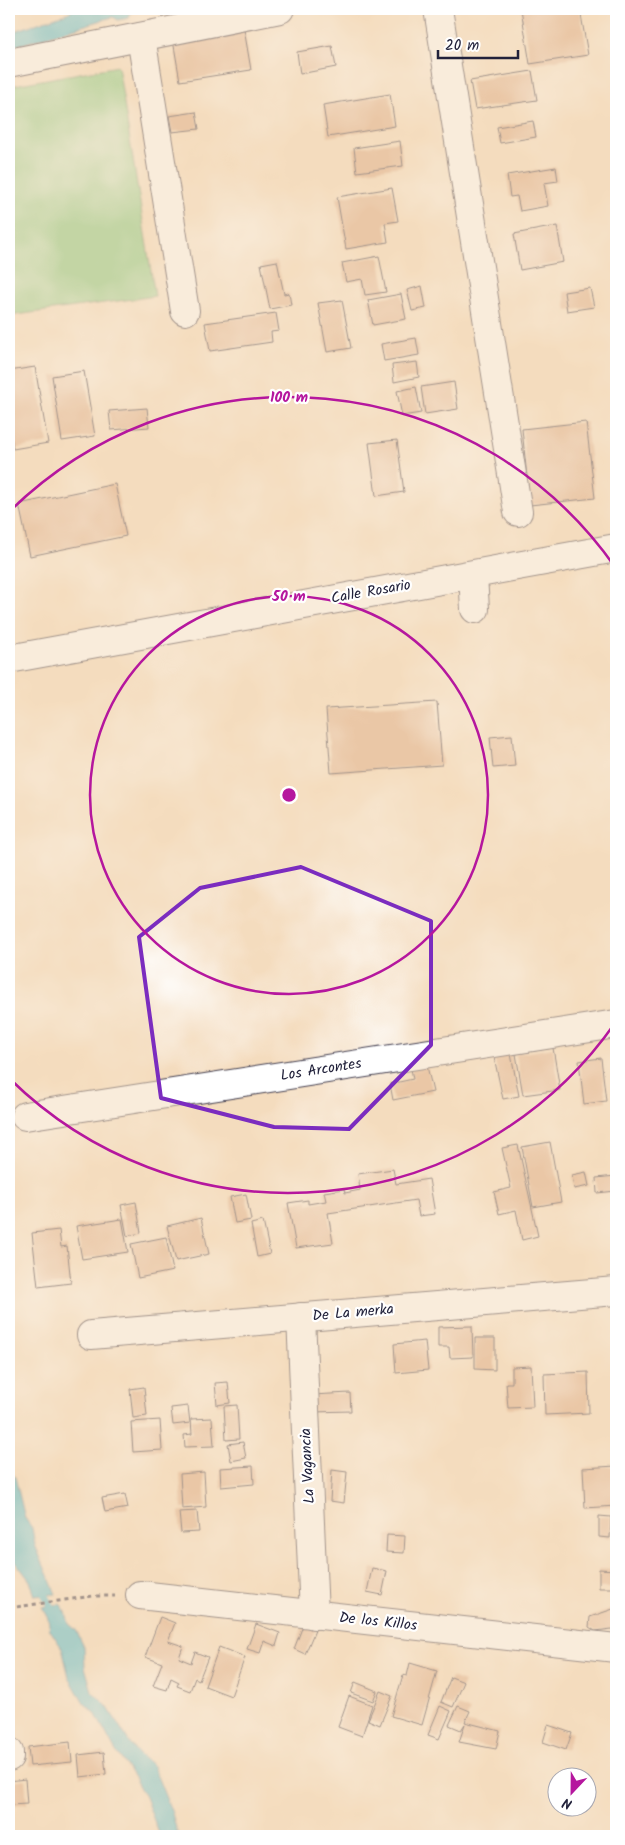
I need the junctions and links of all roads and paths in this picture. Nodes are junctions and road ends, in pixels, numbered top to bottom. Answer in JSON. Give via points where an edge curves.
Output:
{"nodes":[{"id":1,"x":280,"y":9,"type":"edge"},
{"id":2,"x":438,"y":9,"type":"edge"},
{"id":3,"x":141,"y":37,"type":"junction"},
{"id":4,"x":9,"y":63,"type":"edge"},
{"id":5,"x":185,"y":311,"type":"dead end"},
{"id":6,"x":518,"y":512,"type":"dead end"},
{"id":7,"x":616,"y":548,"type":"edge"},
{"id":8,"x":473,"y":575,"type":"junction"},
{"id":9,"x":475,"y":609,"type":"dead end"},
{"id":10,"x":9,"y":659,"type":"edge"},
{"id":11,"x":616,"y":1024,"type":"edge"},
{"id":12,"x":25,"y":1116,"type":"dead end"},
{"id":13,"x":616,"y":1291,"type":"edge"},
{"id":14,"x":301,"y":1317,"type":"junction"},
{"id":15,"x":90,"y":1335,"type":"dead end"},
{"id":16,"x":140,"y":1595,"type":"joint"},
{"id":17,"x":9,"y":1608,"type":"edge"},
{"id":18,"x":314,"y":1615,"type":"junction"},
{"id":19,"x":616,"y":1648,"type":"edge"},
{"id":20,"x":9,"y":1752,"type":"edge"},
{"id":21,"x":9,"y":1757,"type":"edge"}],
"edges":[{"from":1,"to":3,"type":"main road"},
{"from":2,"to":6,"type":"main road"},
{"from":3,"to":4,"type":"main road"},
{"from":3,"to":5,"type":"main road"},
{"from":7,"to":8,"type":"main road","name":"Calle Rosario"},
{"from":8,"to":9,"type":"main road"},
{"from":8,"to":10,"type":"main road","name":"Calle Rosario"},
{"from":11,"to":12,"type":"main road","name":"Los Arcontes"},
{"from":13,"to":14,"type":"main road","name":"De La merka"},
{"from":14,"to":15,"type":"main road","name":"De La merka"},
{"from":14,"to":18,"type":"main road","name":"La Vagancia"},
{"from":16,"to":17,"type":"path","via":[[93,1596]]},
{"from":16,"to":18,"type":"main road","name":"De los Killos"},
{"from":18,"to":19,"type":"main road","name":"De los Killos"},
{"from":20,"to":21,"type":"main road"}]}
